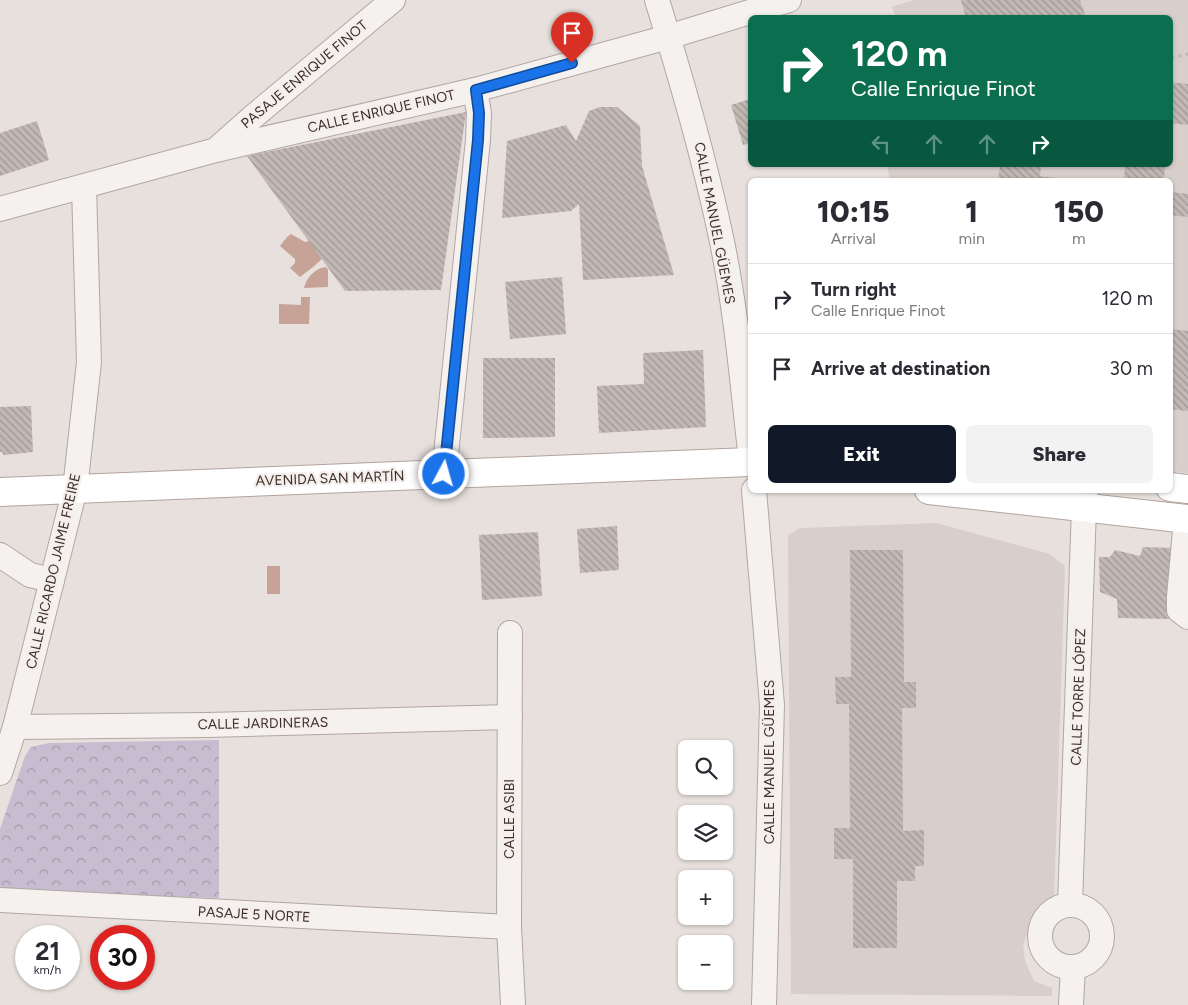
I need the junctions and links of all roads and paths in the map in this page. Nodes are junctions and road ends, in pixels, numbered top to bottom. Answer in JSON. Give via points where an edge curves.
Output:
{"nodes":[{"id":1,"x":393,"y":0,"type":"edge"},
{"id":2,"x":657,"y":0,"type":"edge"},
{"id":3,"x":789,"y":0,"type":"edge"},
{"id":4,"x":668,"y":37,"type":"junction"},
{"id":5,"x":1188,"y":54,"type":"edge"},
{"id":6,"x":1173,"y":57,"type":"edge"},
{"id":7,"x":476,"y":90,"type":"junction"},
{"id":8,"x":216,"y":150,"type":"junction"},
{"id":9,"x":84,"y":187,"type":"junction"},
{"id":10,"x":0,"y":209,"type":"edge"},
{"id":11,"x":748,"y":433,"type":"edge"},
{"id":12,"x":748,"y":462,"type":"edge"},
{"id":13,"x":444,"y":474,"type":"junction"},
{"id":14,"x":1173,"y":487,"type":"edge"},
{"id":15,"x":75,"y":489,"type":"junction"},
{"id":16,"x":1188,"y":489,"type":"edge"},
{"id":17,"x":0,"y":492,"type":"edge"},
{"id":18,"x":754,"y":493,"type":"edge"},
{"id":19,"x":981,"y":493,"type":"edge"},
{"id":20,"x":1085,"y":499,"type":"edge"},
{"id":21,"x":1187,"y":519,"type":"edge"},
{"id":22,"x":0,"y":556,"type":"edge"},
{"id":23,"x":52,"y":580,"type":"junction"},
{"id":24,"x":1188,"y":617,"type":"edge"},
{"id":25,"x":510,"y":633,"type":"dead end"},
{"id":26,"x":510,"y":717,"type":"junction"},
{"id":27,"x":15,"y":727,"type":"junction"},
{"id":28,"x":0,"y":772,"type":"edge"},
{"id":29,"x":0,"y":900,"type":"edge"},
{"id":30,"x":1070,"y":904,"type":"junction"},
{"id":31,"x":509,"y":927,"type":"junction"},
{"id":32,"x":1073,"y":967,"type":"junction"},
{"id":33,"x":513,"y":1005,"type":"edge"},
{"id":34,"x":764,"y":1005,"type":"edge"},
{"id":35,"x":1071,"y":1005,"type":"edge"}],
"edges":[{"from":1,"to":8,"type":"street","name":"PASAJE ENRIQUE FINOT"},
{"from":2,"to":4,"type":"street","name":"CALLE MANUEL GÜEMES"},
{"from":3,"to":4,"type":"street","name":"CALLE ENRIQUE FINOT"},
{"from":4,"to":7,"type":"street","name":"CALLE ENRIQUE FINOT"},
{"from":4,"to":11,"type":"street","name":"CALLE MANUEL GÜEMES","via":[[698,137],[722,239]]},
{"from":5,"to":6,"type":"path"},
{"from":7,"to":8,"type":"street","name":"CALLE ENRIQUE FINOT"},
{"from":7,"to":13,"type":"street","via":[[478,140]]},
{"from":8,"to":9,"type":"street","name":"CALLE ENRIQUE FINOT"},
{"from":9,"to":10,"type":"street","name":"CALLE ENRIQUE FINOT"},
{"from":9,"to":15,"type":"street","name":"CALLE RICARDO JAIME FREIRE","via":[[89,362]]},
{"from":12,"to":13,"type":"main road","name":"AVENIDA SAN MARTÍN"},
{"from":13,"to":15,"type":"main road","name":"AVENIDA SAN MARTÍN"},
{"from":14,"to":16,"type":"main road"},
{"from":15,"to":17,"type":"main road","name":"AVENIDA SAN MARTÍN"},
{"from":15,"to":23,"type":"street","name":"CALLE RICARDO JAIME FREIRE"},
{"from":18,"to":34,"type":"street","name":"CALLE MANUEL GÜEMES","via":[[772,705]]},
{"from":19,"to":20,"type":"main road"},
{"from":20,"to":21,"type":"main road"},
{"from":20,"to":30,"type":"street","name":"CALLE TORRE LÓPEZ"},
{"from":21,"to":24,"type":"street","via":[[1178,597],[1179,610]]},
{"from":22,"to":23,"type":"street","via":[[30,575]]},
{"from":23,"to":27,"type":"street","name":"CALLE RICARDO JAIME FREIRE"},
{"from":25,"to":26,"type":"street","name":"CALLE ASIBI"},
{"from":26,"to":27,"type":"street","name":"CALLE JARDINERAS"},
{"from":26,"to":31,"type":"street","name":"CALLE ASIBI"},
{"from":27,"to":28,"type":"street","name":"CALLE RICARDO JAIME FREIRE"},
{"from":29,"to":31,"type":"street","name":"PASAJE 5 NORTE"},
{"from":30,"to":32,"type":"street","via":[[1082,906],[1092,913],[1100,922],[1102,934],[1095,957]]},
{"from":30,"to":32,"type":"street","via":[[1056,908],[1044,918],[1039,938],[1041,948],[1054,963]]},
{"from":31,"to":33,"type":"street","name":"CALLE ASIBI"},
{"from":32,"to":35,"type":"street"}]}
